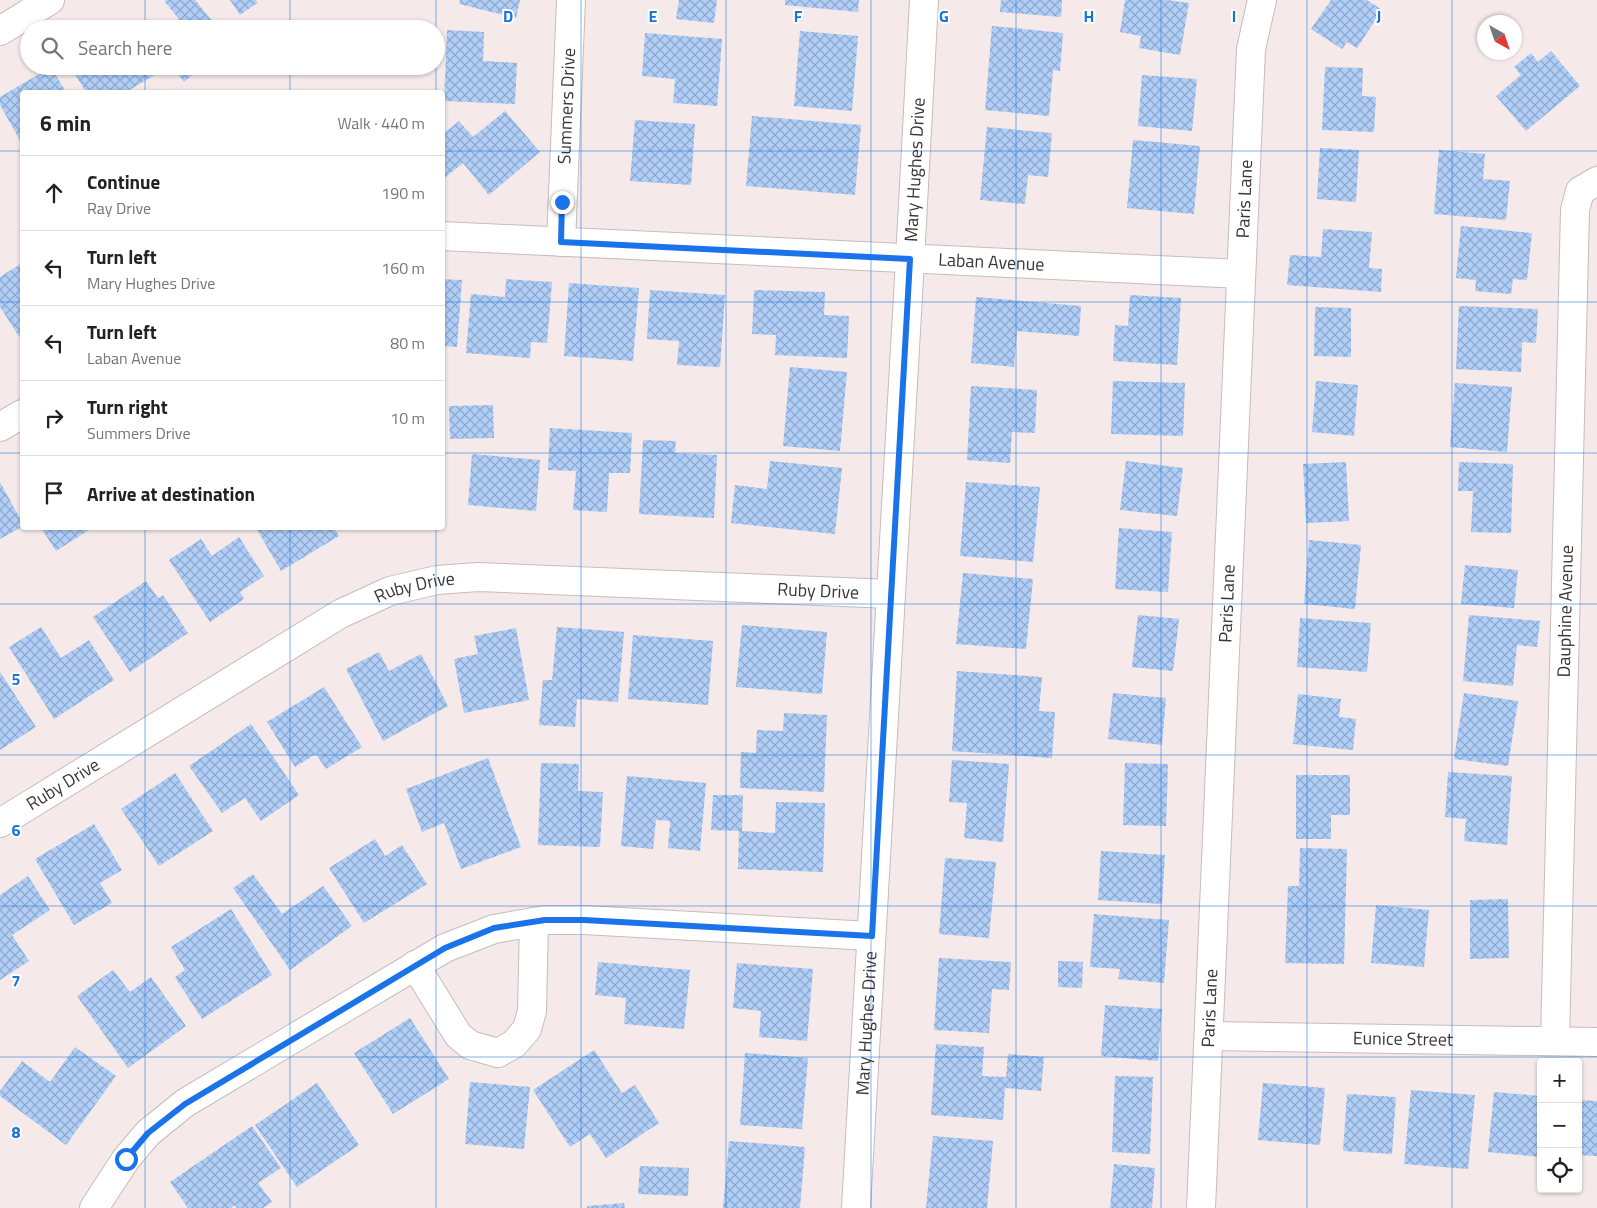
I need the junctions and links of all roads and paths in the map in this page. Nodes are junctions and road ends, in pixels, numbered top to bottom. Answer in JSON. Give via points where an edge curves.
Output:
{"nodes":[{"id":1,"x":50,"y":0,"type":"edge"},
{"id":2,"x":571,"y":0,"type":"edge"},
{"id":3,"x":924,"y":0,"type":"edge"},
{"id":4,"x":1262,"y":0,"type":"edge"},
{"id":5,"x":0,"y":30,"type":"edge"},
{"id":6,"x":1592,"y":183,"type":"edge"},
{"id":7,"x":445,"y":236,"type":"edge"},
{"id":8,"x":561,"y":242,"type":"junction"},
{"id":9,"x":910,"y":259,"type":"junction"},
{"id":10,"x":1241,"y":274,"type":"junction"},
{"id":11,"x":20,"y":415,"type":"edge"},
{"id":12,"x":0,"y":428,"type":"edge"},
{"id":13,"x":891,"y":594,"type":"junction"},
{"id":14,"x":0,"y":823,"type":"edge"},
{"id":15,"x":534,"y":922,"type":"junction"},
{"id":16,"x":872,"y":936,"type":"junction"},
{"id":17,"x":415,"y":965,"type":"junction"},
{"id":18,"x":1208,"y":1036,"type":"junction"},
{"id":19,"x":1555,"y":1042,"type":"junction"},
{"id":20,"x":1597,"y":1042,"type":"edge"},
{"id":21,"x":94,"y":1208,"type":"edge"},
{"id":22,"x":856,"y":1208,"type":"edge"},
{"id":23,"x":1201,"y":1208,"type":"edge"}],
"edges":[{"from":1,"to":5,"type":"street"},
{"from":2,"to":8,"type":"street","name":"Summers Drive"},
{"from":3,"to":9,"type":"street","name":"Mary Hughes Drive"},
{"from":4,"to":10,"type":"street","name":"Paris Lane","via":[[1251,49]]},
{"from":6,"to":19,"type":"street","name":"Dauphine Avenue","via":[[1580,191],[1575,210]]},
{"from":7,"to":8,"type":"street","name":"Laban Avenue"},
{"from":8,"to":9,"type":"street","name":"Laban Avenue"},
{"from":9,"to":10,"type":"street","name":"Laban Avenue"},
{"from":9,"to":13,"type":"street","name":"Mary Hughes Drive"},
{"from":10,"to":18,"type":"street","name":"Paris Lane"},
{"from":11,"to":12,"type":"street"},
{"from":13,"to":14,"type":"street","name":"Ruby Drive","via":[[478,577],[437,580],[390,591],[340,614]]},
{"from":13,"to":16,"type":"street","name":"Mary Hughes Drive"},
{"from":15,"to":16,"type":"street","via":[[584,920]]},
{"from":15,"to":17,"type":"street","via":[[494,928],[445,948]]},
{"from":15,"to":17,"type":"street","via":[[532,1011],[527,1029],[514,1044],[498,1053],[470,1045],[458,1035]]},
{"from":16,"to":22,"type":"street","name":"Mary Hughes Drive"},
{"from":17,"to":21,"type":"street","via":[[185,1104],[148,1133],[126,1159]]},
{"from":18,"to":19,"type":"street","name":"Eunice Street"},
{"from":18,"to":23,"type":"street","name":"Paris Lane"},
{"from":19,"to":20,"type":"street","name":"Eunice Street"}]}
